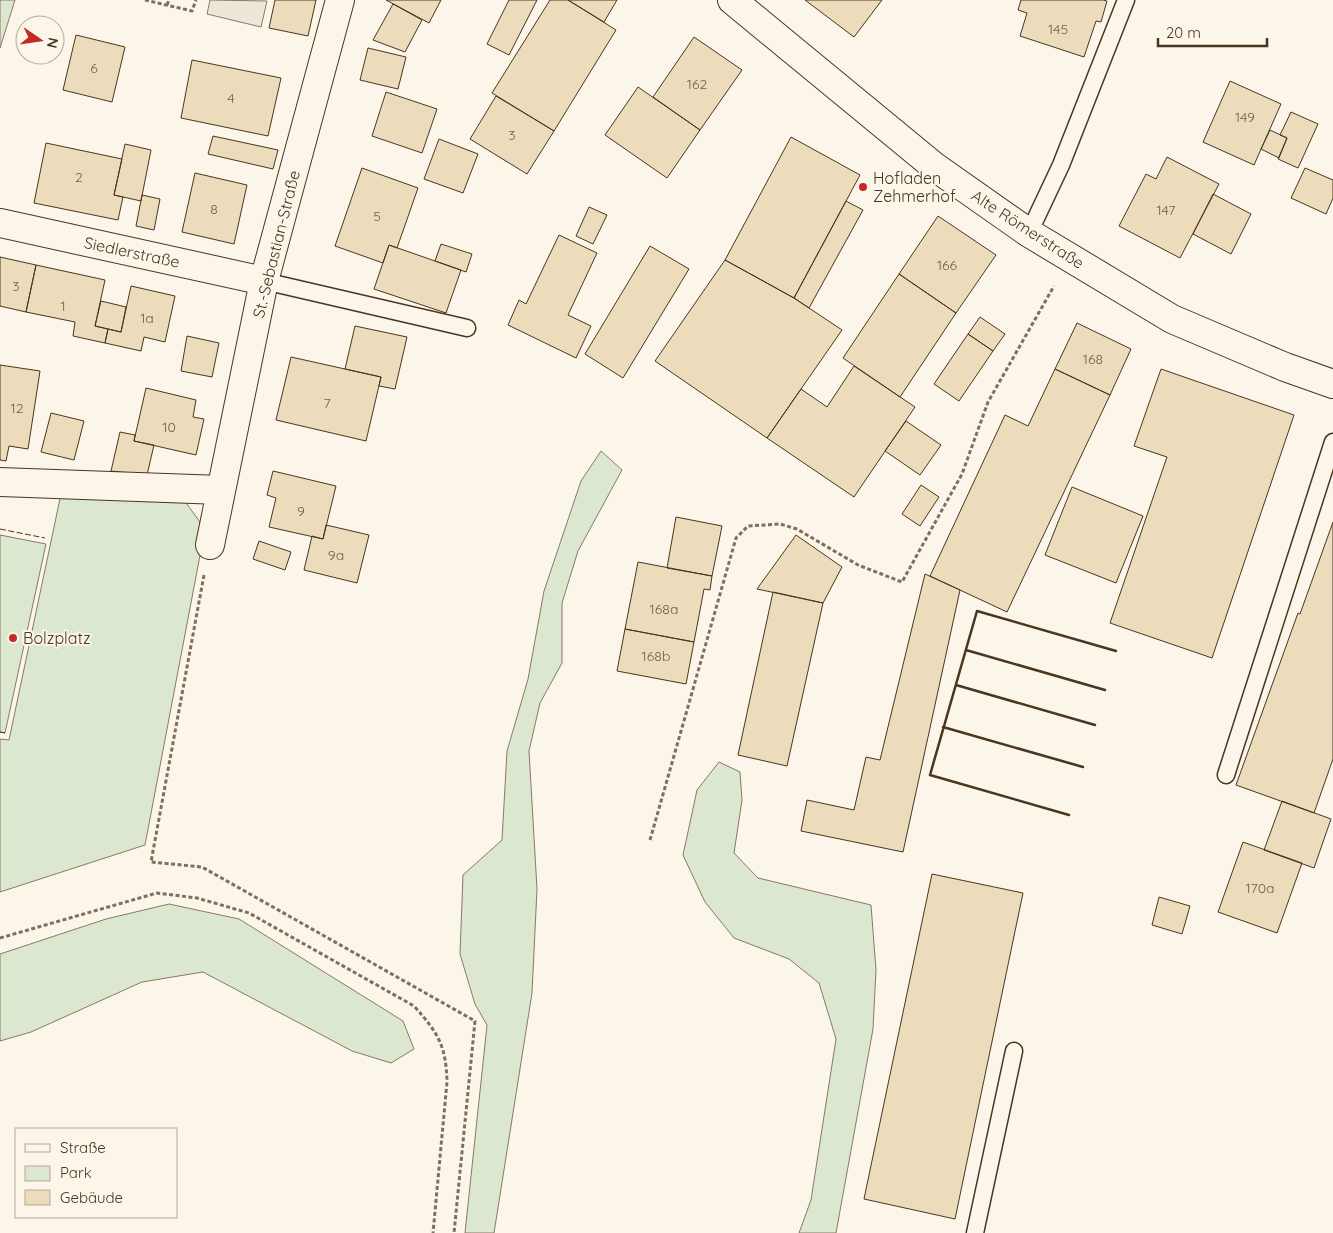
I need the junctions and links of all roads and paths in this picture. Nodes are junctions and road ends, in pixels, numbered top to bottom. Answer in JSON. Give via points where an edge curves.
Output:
{"nodes":[{"id":1,"x":145,"y":0,"type":"edge"},
{"id":2,"x":169,"y":0,"type":"edge"},
{"id":3,"x":196,"y":0,"type":"edge"},
{"id":4,"x":340,"y":0,"type":"edge"},
{"id":5,"x":1126,"y":0,"type":"edge"},
{"id":6,"x":734,"y":1,"type":"edge"},
{"id":7,"x":167,"y":5,"type":"junction"},
{"id":8,"x":0,"y":223,"type":"edge"},
{"id":9,"x":1030,"y":233,"type":"junction"},
{"id":10,"x":1070,"y":258,"type":"junction"},
{"id":11,"x":264,"y":281,"type":"junction"},
{"id":12,"x":467,"y":328,"type":"dead end"},
{"id":13,"x":1333,"y":384,"type":"edge"},
{"id":14,"x":1333,"y":442,"type":"edge"},
{"id":15,"x":0,"y":482,"type":"edge"},
{"id":16,"x":221,"y":490,"type":"junction"},
{"id":17,"x":210,"y":545,"type":"joint"},
{"id":18,"x":1226,"y":775,"type":"dead end"},
{"id":19,"x":650,"y":840,"type":"dead end"},
{"id":20,"x":0,"y":938,"type":"edge"},
{"id":21,"x":1014,"y":1051,"type":"dead end"},
{"id":22,"x":433,"y":1233,"type":"edge"},
{"id":23,"x":454,"y":1233,"type":"edge"},
{"id":24,"x":975,"y":1233,"type":"edge"}],
"edges":[{"from":1,"to":7,"type":"path"},
{"from":2,"to":7,"type":"path"},
{"from":3,"to":7,"type":"path","via":[[192,11]]},
{"from":4,"to":11,"type":"street","name":"St.-Sebastian-Straße"},
{"from":5,"to":9,"type":"lane","via":[[1062,165]]},
{"from":6,"to":9,"type":"street","name":"Alte Römerstraße","via":[[935,167]]},
{"from":8,"to":11,"type":"street","name":"Siedlerstraße"},
{"from":9,"to":10,"type":"street","name":"Alte Römerstraße"},
{"from":10,"to":13,"type":"street","name":"Alte Römerstraße","via":[[1172,319]]},
{"from":10,"to":19,"type":"path","via":[[988,402],[962,474],[902,582],[858,565],[797,529],[780,524],[748,526],[736,538]]},
{"from":11,"to":12,"type":"lane"},
{"from":11,"to":16,"type":"street","name":"St.-Sebastian-Straße"},
{"from":14,"to":18,"type":"lane"},
{"from":15,"to":16,"type":"street"},
{"from":16,"to":17,"type":"street","name":"St.-Sebastian-Straße"},
{"from":17,"to":23,"type":"path","via":[[151,862],[202,867],[475,1021]]},
{"from":20,"to":22,"type":"path","via":[[157,894],[197,898],[249,913],[414,1006],[434,1029],[446,1057],[447,1082]]},
{"from":21,"to":24,"type":"lane"}]}
